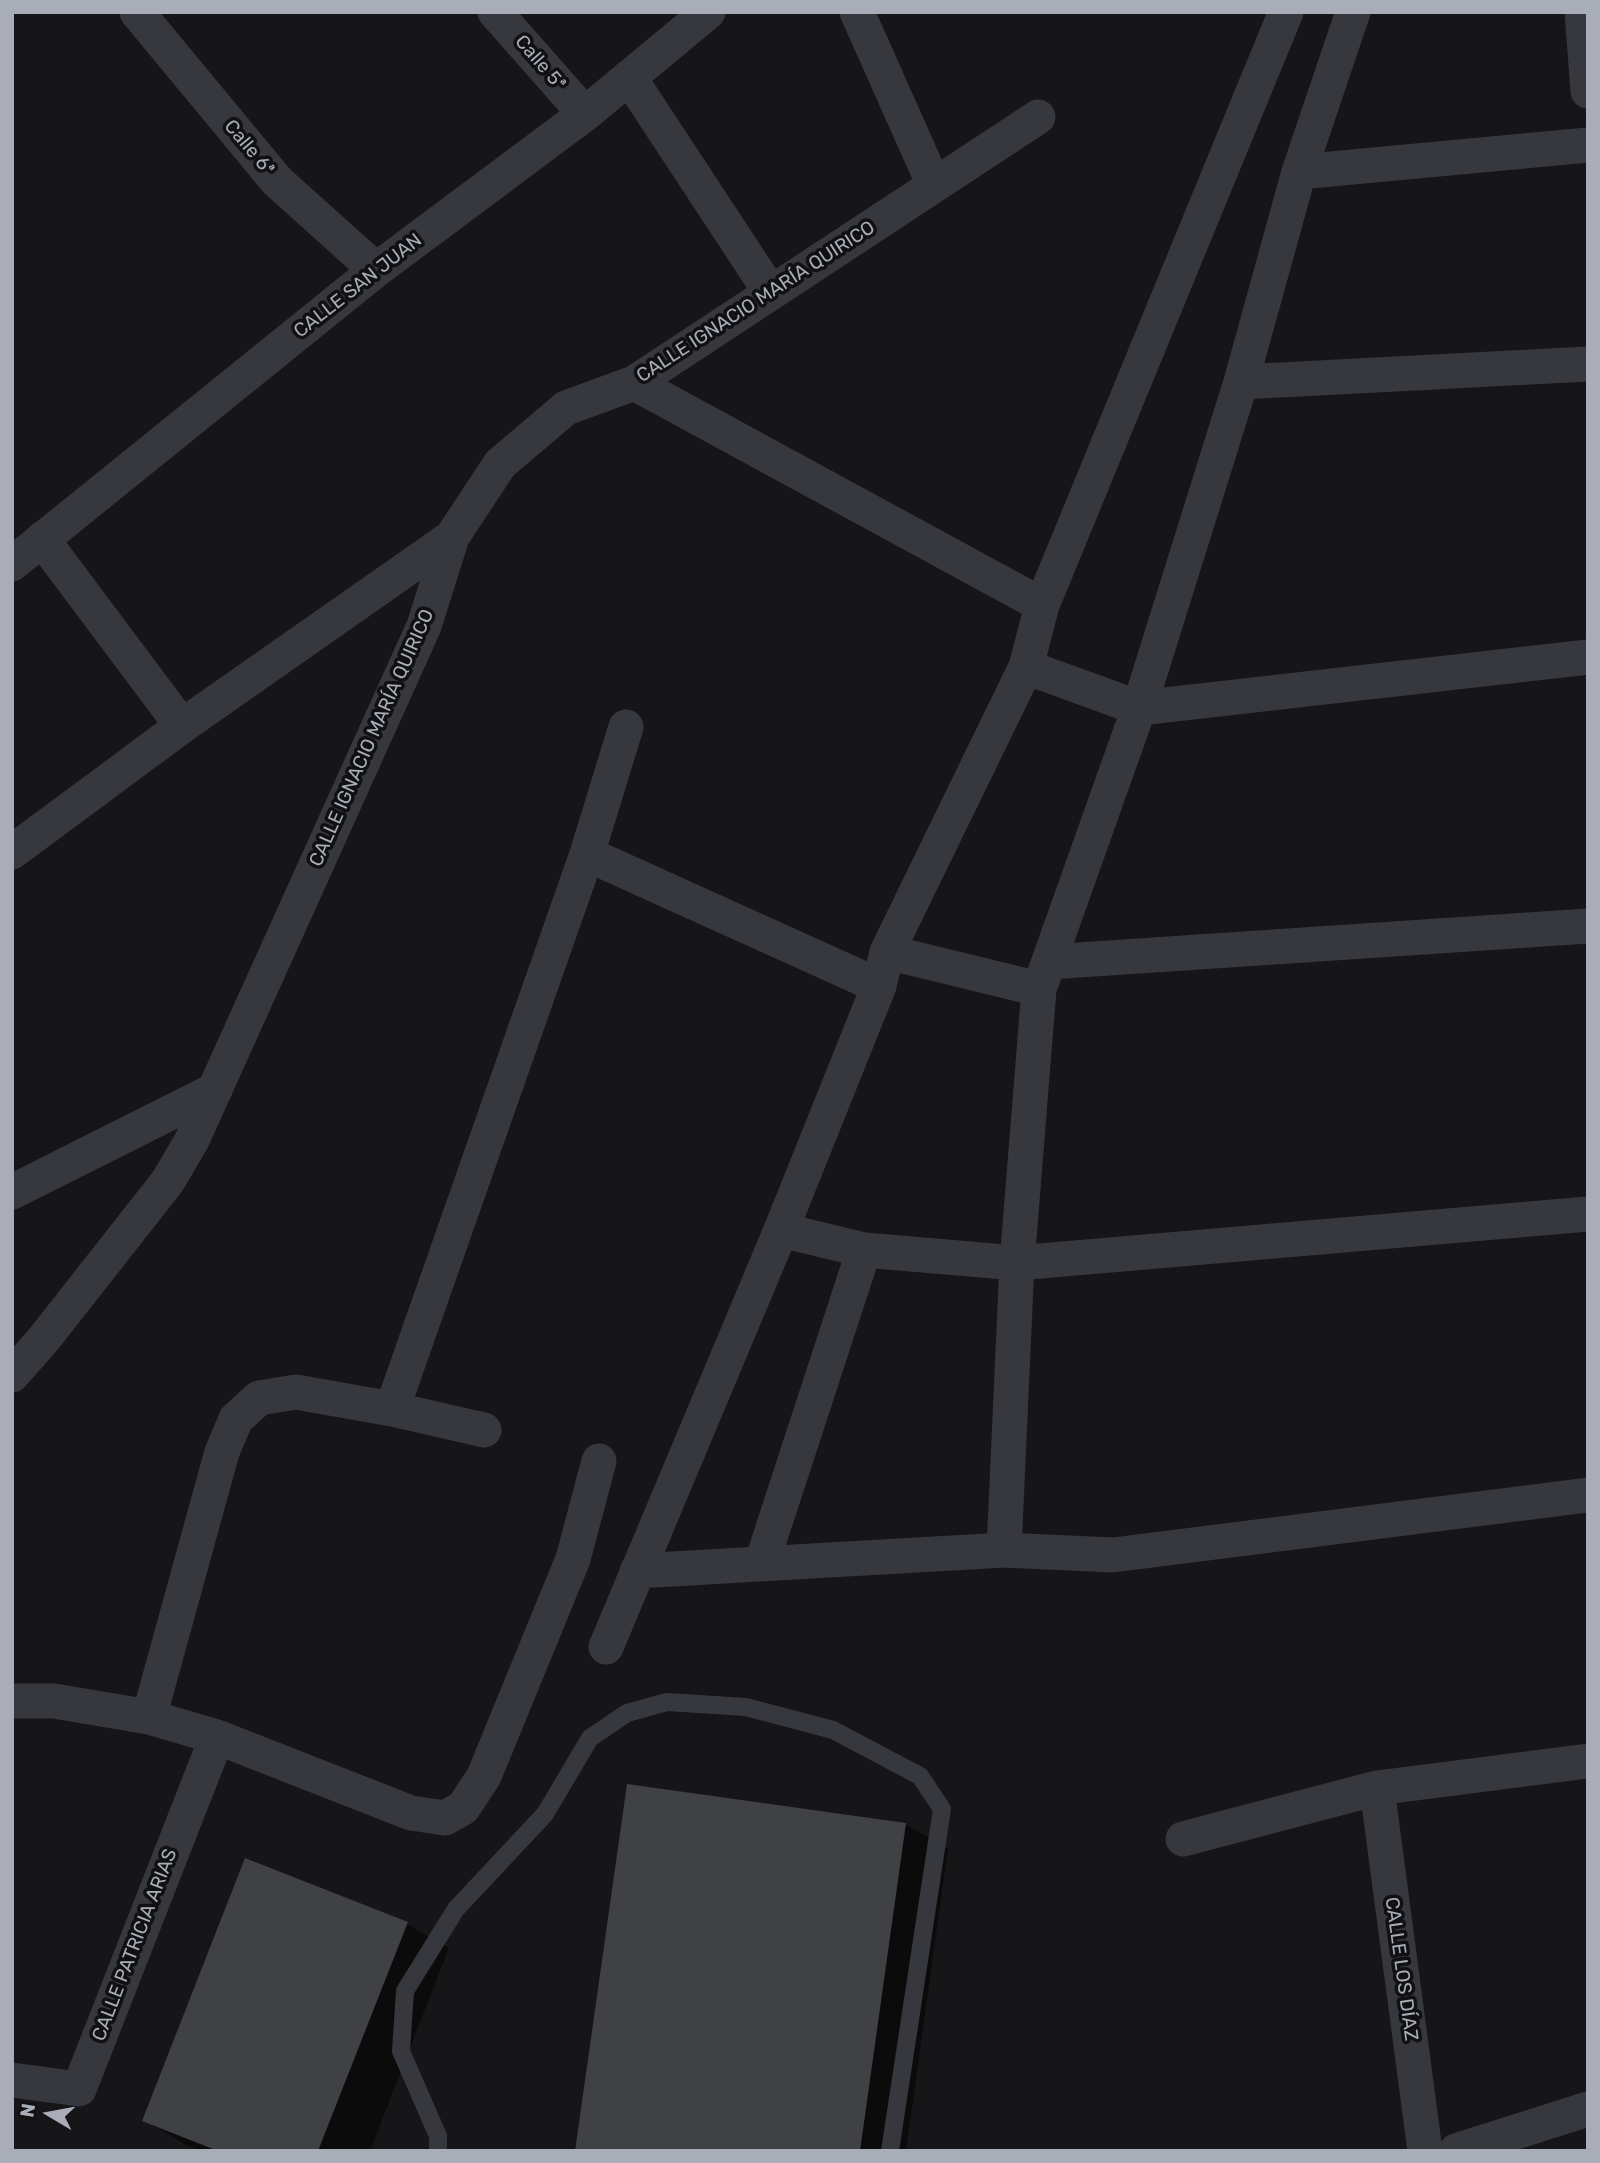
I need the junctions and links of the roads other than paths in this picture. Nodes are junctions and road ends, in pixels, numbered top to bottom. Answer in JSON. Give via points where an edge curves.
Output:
{"nodes":[{"id":1,"x":137,"y":12,"type":"edge"},
{"id":2,"x":495,"y":12,"type":"edge"},
{"id":3,"x":708,"y":12,"type":"edge"},
{"id":4,"x":857,"y":12,"type":"edge"},
{"id":5,"x":1286,"y":12,"type":"edge"},
{"id":6,"x":1353,"y":12,"type":"edge"},
{"id":7,"x":1582,"y":12,"type":"edge"},
{"id":8,"x":629,"y":77,"type":"junction"},
{"id":9,"x":1588,"y":91,"type":"edge"},
{"id":10,"x":584,"y":114,"type":"junction"},
{"id":11,"x":1038,"y":117,"type":"dead end"},
{"id":12,"x":1588,"y":145,"type":"edge"},
{"id":13,"x":1299,"y":172,"type":"junction"},
{"id":14,"x":934,"y":185,"type":"junction"},
{"id":15,"x":376,"y":270,"type":"junction"},
{"id":16,"x":771,"y":293,"type":"junction"},
{"id":17,"x":1588,"y":364,"type":"edge"},
{"id":18,"x":1241,"y":382,"type":"junction"},
{"id":19,"x":634,"y":383,"type":"junction"},
{"id":20,"x":452,"y":537,"type":"junction"},
{"id":21,"x":42,"y":539,"type":"junction"},
{"id":22,"x":12,"y":564,"type":"edge"},
{"id":23,"x":1042,"y":605,"type":"junction"},
{"id":24,"x":1588,"y":657,"type":"edge"},
{"id":25,"x":1027,"y":667,"type":"junction"},
{"id":26,"x":1139,"y":708,"type":"junction"},
{"id":27,"x":182,"y":726,"type":"junction"},
{"id":28,"x":626,"y":727,"type":"dead end"},
{"id":29,"x":12,"y":852,"type":"edge"},
{"id":30,"x":587,"y":855,"type":"junction"},
{"id":31,"x":1588,"y":926,"type":"edge"},
{"id":32,"x":887,"y":952,"type":"junction"},
{"id":33,"x":1044,"y":976,"type":"junction"},
{"id":34,"x":879,"y":986,"type":"junction"},
{"id":35,"x":215,"y":1090,"type":"junction"},
{"id":36,"x":12,"y":1192,"type":"edge"},
{"id":37,"x":1588,"y":1214,"type":"edge"},
{"id":38,"x":781,"y":1230,"type":"junction"},
{"id":39,"x":864,"y":1250,"type":"junction"},
{"id":40,"x":1017,"y":1263,"type":"junction"},
{"id":41,"x":12,"y":1375,"type":"edge"},
{"id":42,"x":392,"y":1409,"type":"junction"},
{"id":43,"x":484,"y":1430,"type":"dead end"},
{"id":44,"x":599,"y":1461,"type":"dead end"},
{"id":45,"x":1588,"y":1496,"type":"edge"},
{"id":46,"x":1003,"y":1550,"type":"junction"},
{"id":47,"x":762,"y":1562,"type":"junction"},
{"id":48,"x":637,"y":1571,"type":"junction"},
{"id":49,"x":606,"y":1647,"type":"dead end"},
{"id":50,"x":12,"y":1701,"type":"edge"},
{"id":51,"x":149,"y":1717,"type":"junction"},
{"id":52,"x":217,"y":1737,"type":"junction"},
{"id":53,"x":1588,"y":1761,"type":"edge"},
{"id":54,"x":1377,"y":1788,"type":"junction"},
{"id":55,"x":1183,"y":1839,"type":"dead end"},
{"id":56,"x":12,"y":2081,"type":"edge"},
{"id":57,"x":1588,"y":2109,"type":"edge"},
{"id":58,"x":438,"y":2151,"type":"edge"},
{"id":59,"x":890,"y":2151,"type":"edge"},
{"id":60,"x":1425,"y":2151,"type":"edge"},
{"id":61,"x":1455,"y":2151,"type":"edge"}],
"edges":[{"from":1,"to":15,"type":"street","name":"Calle 6ª","via":[[277,181]]},
{"from":2,"to":10,"type":"street","name":"Calle 5ª"},
{"from":3,"to":8,"type":"street","name":"CALLE SAN JUAN"},
{"from":4,"to":14,"type":"street"},
{"from":5,"to":23,"type":"street"},
{"from":6,"to":13,"type":"street"},
{"from":7,"to":9,"type":"street"},
{"from":8,"to":10,"type":"street","name":"CALLE SAN JUAN"},
{"from":8,"to":16,"type":"street"},
{"from":10,"to":15,"type":"street","name":"CALLE SAN JUAN"},
{"from":11,"to":14,"type":"street","name":"CALLE IGNACIO MARÍA QUIRICO"},
{"from":12,"to":13,"type":"street"},
{"from":13,"to":18,"type":"street"},
{"from":14,"to":16,"type":"street","name":"CALLE IGNACIO MARÍA QUIRICO"},
{"from":15,"to":21,"type":"street","name":"CALLE SAN JUAN"},
{"from":16,"to":19,"type":"street","name":"CALLE IGNACIO MARÍA QUIRICO"},
{"from":17,"to":18,"type":"street"},
{"from":18,"to":26,"type":"street"},
{"from":19,"to":20,"type":"street","name":"CALLE IGNACIO MARÍA QUIRICO","via":[[566,408],[500,464]]},
{"from":19,"to":23,"type":"street"},
{"from":20,"to":27,"type":"street"},
{"from":20,"to":35,"type":"street","name":"CALLE IGNACIO MARÍA QUIRICO","via":[[424,626]]},
{"from":21,"to":22,"type":"street","name":"CALLE SAN JUAN"},
{"from":21,"to":27,"type":"street"},
{"from":23,"to":25,"type":"street"},
{"from":24,"to":26,"type":"street"},
{"from":25,"to":26,"type":"street"},
{"from":25,"to":32,"type":"street"},
{"from":26,"to":33,"type":"street"},
{"from":27,"to":29,"type":"street"},
{"from":28,"to":30,"type":"street"},
{"from":30,"to":34,"type":"street"},
{"from":30,"to":42,"type":"street"},
{"from":31,"to":33,"type":"street"},
{"from":32,"to":33,"type":"street"},
{"from":32,"to":34,"type":"street"},
{"from":33,"to":40,"type":"street"},
{"from":34,"to":38,"type":"street"},
{"from":35,"to":36,"type":"street"},
{"from":35,"to":41,"type":"street","name":"CALLE IGNACIO MARÍA QUIRICO","via":[[168,1181]]},
{"from":37,"to":40,"type":"street"},
{"from":38,"to":39,"type":"street"},
{"from":38,"to":48,"type":"street"},
{"from":39,"to":40,"type":"street"},
{"from":39,"to":47,"type":"street"},
{"from":40,"to":46,"type":"street"},
{"from":42,"to":43,"type":"street"},
{"from":42,"to":51,"type":"street","via":[[296,1392],[259,1398],[236,1419],[222,1452]]},
{"from":44,"to":52,"type":"street","via":[[573,1559],[484,1776],[463,1808],[445,1818],[411,1812]]},
{"from":45,"to":46,"type":"street","via":[[1113,1555]]},
{"from":46,"to":47,"type":"street"},
{"from":47,"to":48,"type":"street"},
{"from":48,"to":49,"type":"street"},
{"from":50,"to":51,"type":"street","via":[[54,1701]]},
{"from":51,"to":52,"type":"street"},
{"from":52,"to":56,"type":"street","name":"CALLE PATRICIA ARIAS","via":[[79,2090]]},
{"from":53,"to":54,"type":"street"},
{"from":54,"to":55,"type":"street"},
{"from":54,"to":60,"type":"street","name":"CALLE LOS DÍAZ"},
{"from":57,"to":61,"type":"street"},
{"from":58,"to":59,"type":"lane","via":[[438,2136],[401,2051],[405,1991],[456,1909],[545,1814],[590,1738],[627,1713],[667,1702],[746,1707],[833,1730],[920,1776],[942,1809]]}]}
